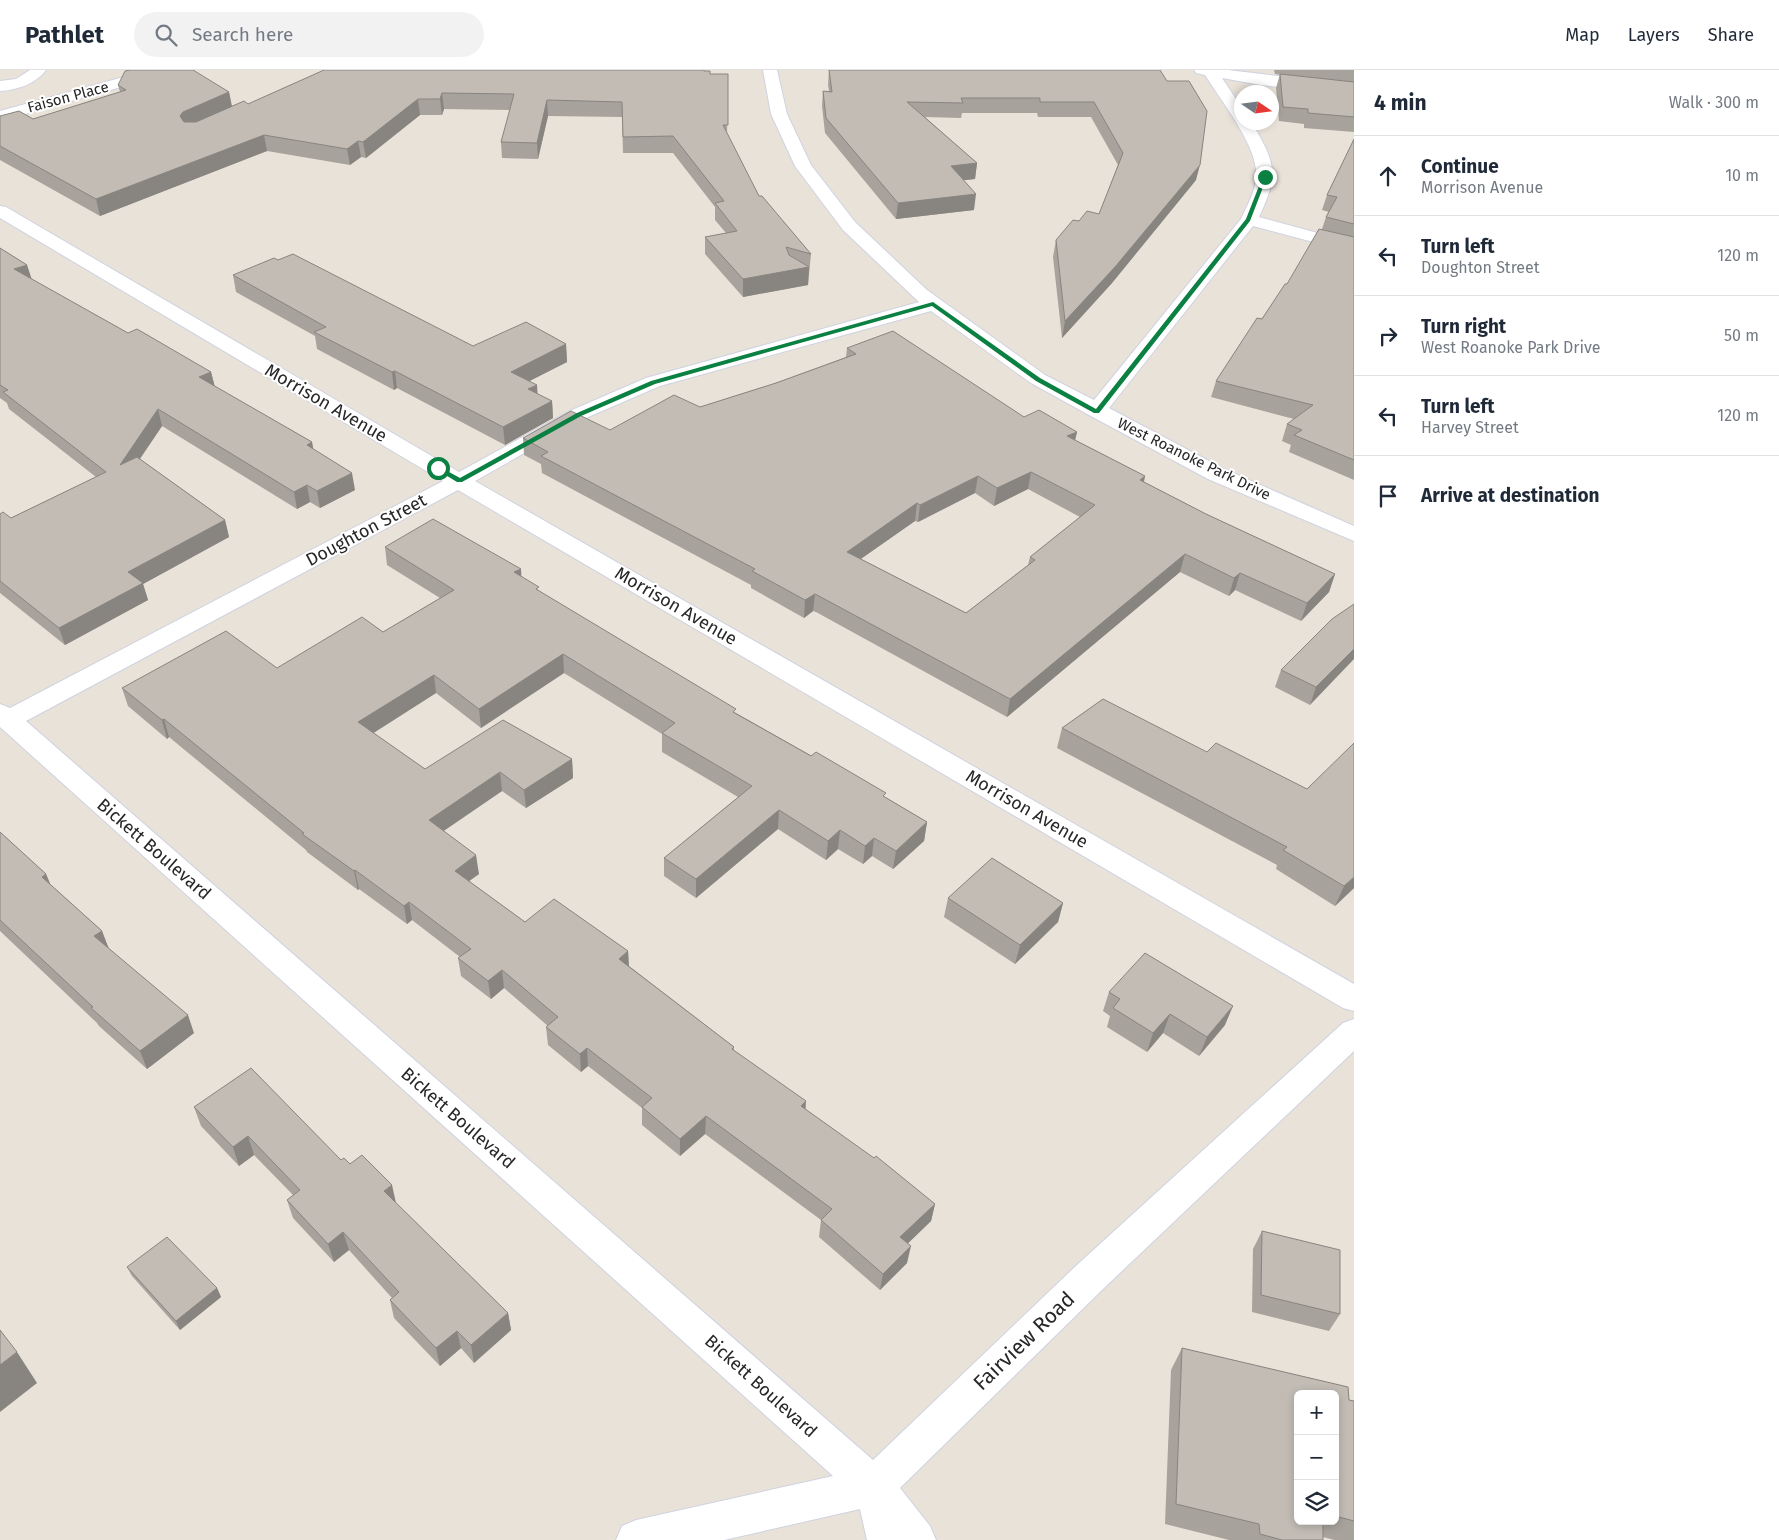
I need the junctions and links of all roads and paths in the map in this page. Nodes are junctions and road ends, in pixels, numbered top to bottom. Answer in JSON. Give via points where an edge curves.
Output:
{"nodes":[{"id":1,"x":39,"y":70,"type":"edge"},
{"id":2,"x":166,"y":70,"type":"edge"},
{"id":3,"x":770,"y":70,"type":"edge"},
{"id":4,"x":1207,"y":70,"type":"edge"},
{"id":5,"x":0,"y":86,"type":"edge"},
{"id":6,"x":1354,"y":90,"type":"edge"},
{"id":7,"x":1234,"y":110,"type":"edge"},
{"id":8,"x":0,"y":116,"type":"edge"},
{"id":9,"x":1247,"y":130,"type":"edge"},
{"id":10,"x":0,"y":211,"type":"edge"},
{"id":11,"x":1249,"y":220,"type":"junction"},
{"id":12,"x":1354,"y":248,"type":"edge"},
{"id":13,"x":933,"y":304,"type":"junction"},
{"id":14,"x":1096,"y":412,"type":"junction"},
{"id":15,"x":460,"y":481,"type":"junction"},
{"id":16,"x":1354,"y":534,"type":"edge"},
{"id":17,"x":4,"y":716,"type":"edge"},
{"id":18,"x":1354,"y":999,"type":"edge"},
{"id":19,"x":1354,"y":1032,"type":"edge"},
{"id":20,"x":874,"y":1486,"type":"junction"},
{"id":21,"x":636,"y":1540,"type":"edge"},
{"id":22,"x":887,"y":1540,"type":"edge"},
{"id":23,"x":916,"y":1540,"type":"edge"}],
"edges":[{"from":1,"to":5,"type":"street","via":[[33,77]]},
{"from":2,"to":8,"type":"street","name":"Faison Place"},
{"from":3,"to":13,"type":"street","name":"West Roanoke Park Drive","via":[[779,114],[803,166],[849,226]]},
{"from":4,"to":6,"type":"street","via":[[1261,80]]},
{"from":4,"to":7,"type":"street"},
{"from":9,"to":11,"type":"street","via":[[1257,144],[1265,177]]},
{"from":10,"to":15,"type":"street","name":"Morrison Avenue"},
{"from":11,"to":12,"type":"street"},
{"from":11,"to":14,"type":"street"},
{"from":13,"to":14,"type":"street","name":"West Roanoke Park Drive","via":[[1038,379]]},
{"from":13,"to":15,"type":"street","name":"Doughton Street","via":[[653,382],[579,414]]},
{"from":14,"to":16,"type":"street","name":"West Roanoke Park Drive","via":[[1216,474]]},
{"from":15,"to":17,"type":"street","name":"Doughton Street"},
{"from":15,"to":18,"type":"street","name":"Morrison Avenue"},
{"from":17,"to":20,"type":"street","name":"Bickett Boulevard"},
{"from":19,"to":20,"type":"street","name":"Fairview Road","via":[[1091,1276]]},
{"from":20,"to":21,"type":"street"},
{"from":20,"to":22,"type":"street"},
{"from":20,"to":23,"type":"street","name":"Bickett Boulevard"}]}
